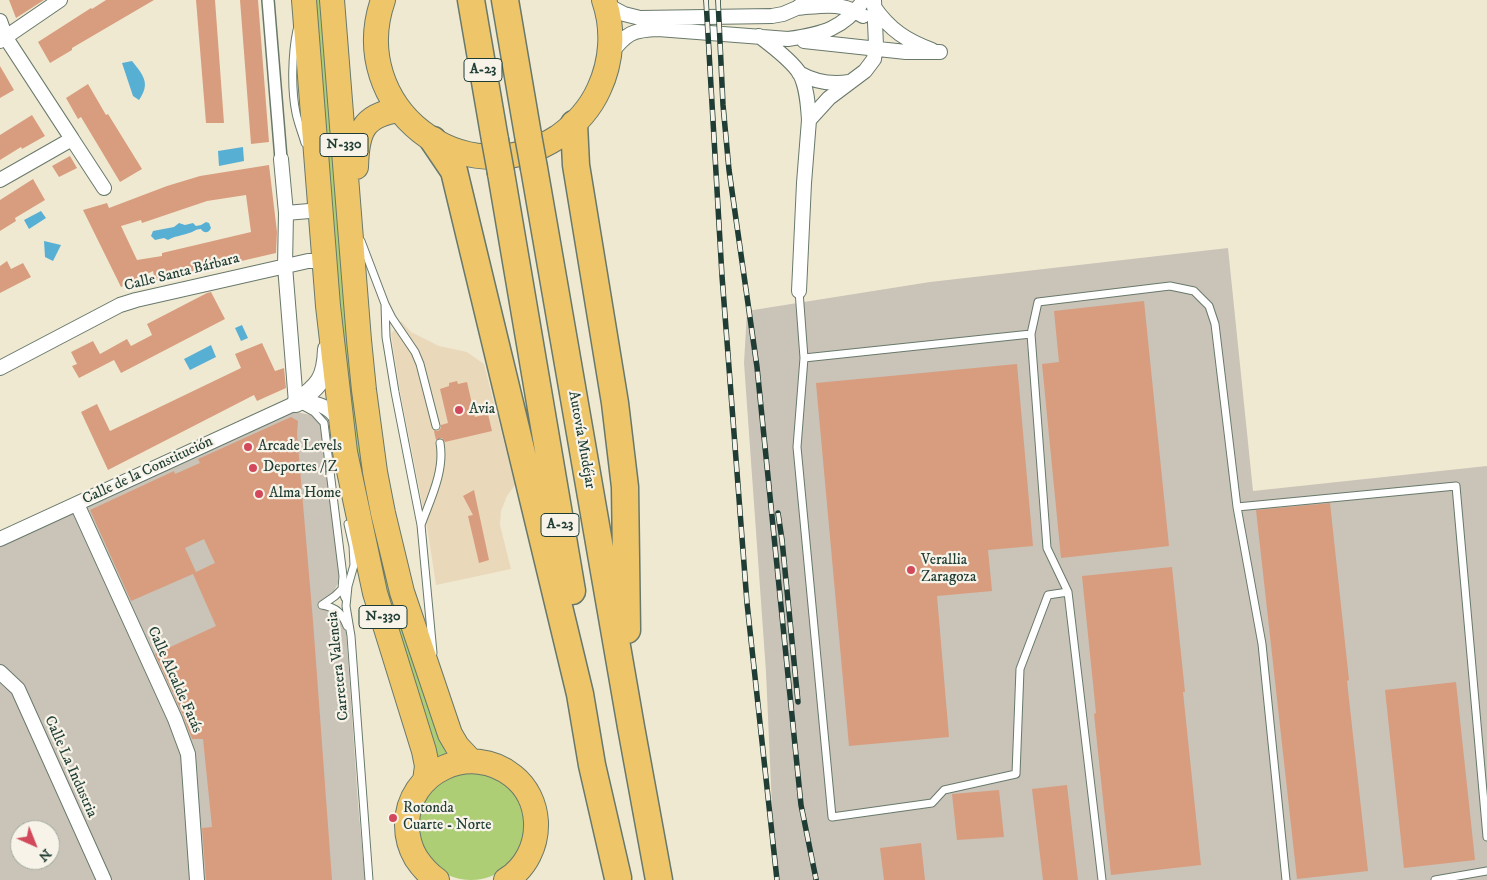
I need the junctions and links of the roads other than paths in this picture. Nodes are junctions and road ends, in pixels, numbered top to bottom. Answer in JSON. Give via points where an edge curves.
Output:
{"nodes":[{"id":1,"x":60,"y":0,"type":"edge"},
{"id":2,"x":268,"y":0,"type":"edge"},
{"id":3,"x":332,"y":0,"type":"edge"},
{"id":4,"x":382,"y":0,"type":"edge"},
{"id":5,"x":471,"y":0,"type":"edge"},
{"id":6,"x":505,"y":0,"type":"edge"},
{"id":7,"x":304,"y":2,"type":"edge"},
{"id":8,"x":605,"y":2,"type":"edge"},
{"id":9,"x":803,"y":4,"type":"edge"},
{"id":10,"x":867,"y":5,"type":"edge"},
{"id":11,"x":0,"y":22,"type":"edge"},
{"id":12,"x":759,"y":36,"type":"junction"},
{"id":13,"x":3,"y":39,"type":"edge"},
{"id":14,"x":788,"y":39,"type":"junction"},
{"id":15,"x":876,"y":42,"type":"junction"},
{"id":16,"x":610,"y":54,"type":"junction"},
{"id":17,"x":799,"y":73,"type":"junction"},
{"id":18,"x":852,"y":82,"type":"junction"},
{"id":19,"x":399,"y":110,"type":"junction"},
{"id":20,"x":809,"y":120,"type":"junction"},
{"id":21,"x":574,"y":124,"type":"junction"},
{"id":22,"x":72,"y":139,"type":"junction"},
{"id":23,"x":433,"y":140,"type":"junction"},
{"id":24,"x":280,"y":159,"type":"joint"},
{"id":25,"x":0,"y":180,"type":"edge"},
{"id":26,"x":104,"y":188,"type":"dead end"},
{"id":27,"x":321,"y":210,"type":"junction"},
{"id":28,"x":286,"y":213,"type":"junction"},
{"id":29,"x":361,"y":241,"type":"junction"},
{"id":30,"x":325,"y":261,"type":"junction"},
{"id":31,"x":285,"y":266,"type":"junction"},
{"id":32,"x":356,"y":290,"type":"junction"},
{"id":33,"x":799,"y":291,"type":"joint"},
{"id":34,"x":385,"y":304,"type":"junction"},
{"id":35,"x":328,"y":306,"type":"junction"},
{"id":36,"x":1031,"y":334,"type":"junction"},
{"id":37,"x":804,"y":358,"type":"junction"},
{"id":38,"x":0,"y":368,"type":"edge"},
{"id":39,"x":296,"y":403,"type":"junction"},
{"id":40,"x":436,"y":426,"type":"dead end"},
{"id":41,"x":343,"y":428,"type":"junction"},
{"id":42,"x":440,"y":443,"type":"dead end"},
{"id":43,"x":345,"y":452,"type":"junction"},
{"id":44,"x":344,"y":487,"type":"dead end"},
{"id":45,"x":77,"y":504,"type":"junction"},
{"id":46,"x":1237,"y":507,"type":"junction"},
{"id":47,"x":346,"y":513,"type":"dead end"},
{"id":48,"x":421,"y":525,"type":"junction"},
{"id":49,"x":0,"y":539,"type":"edge"},
{"id":50,"x":342,"y":589,"type":"junction"},
{"id":51,"x":1068,"y":592,"type":"junction"},
{"id":52,"x":346,"y":600,"type":"junction"},
{"id":53,"x":351,"y":636,"type":"junction"},
{"id":54,"x":0,"y":672,"type":"edge"},
{"id":55,"x":436,"y":695,"type":"junction"},
{"id":56,"x":631,"y":727,"type":"junction"},
{"id":57,"x":471,"y":761,"type":"junction"},
{"id":58,"x":425,"y":781,"type":"junction"},
{"id":59,"x":1487,"y":837,"type":"edge"},
{"id":60,"x":414,"y":854,"type":"junction"},
{"id":61,"x":1487,"y":871,"type":"edge"},
{"id":62,"x":509,"y":879,"type":"edge"},
{"id":63,"x":619,"y":879,"type":"edge"},
{"id":64,"x":104,"y":880,"type":"edge"},
{"id":65,"x":197,"y":880,"type":"edge"},
{"id":66,"x":369,"y":880,"type":"edge"},
{"id":67,"x":408,"y":880,"type":"edge"},
{"id":68,"x":437,"y":880,"type":"edge"},
{"id":69,"x":660,"y":880,"type":"edge"},
{"id":70,"x":1102,"y":880,"type":"edge"},
{"id":71,"x":1286,"y":880,"type":"edge"},
{"id":72,"x":1435,"y":880,"type":"edge"}],
"edges":[{"from":1,"to":13,"type":"street"},
{"from":2,"to":24,"type":"street"},
{"from":3,"to":32,"type":"highway","number":"N-330"},
{"from":4,"to":19,"type":"highway","via":[[376,54],[384,83]]},
{"from":5,"to":63,"type":"highway","number":"A-23","bridge":true},
{"from":6,"to":56,"type":"highway","name":"Autovía Mudéjar","number":"A-23","bridge":true},
{"from":7,"to":27,"type":"highway","number":"N-330"},
{"from":8,"to":9,"type":"street","via":[[640,18],[759,17],[783,14]]},
{"from":8,"to":16,"type":"highway","via":[[611,37]]},
{"from":9,"to":10,"type":"street"},
{"from":10,"to":14,"type":"street","via":[[829,30]]},
{"from":10,"to":15,"type":"street"},
{"from":10,"to":15,"type":"street","via":[[892,29],[915,43],[940,52],[906,52]]},
{"from":11,"to":13,"type":"street"},
{"from":12,"to":14,"type":"street"},
{"from":12,"to":16,"type":"street","via":[[641,30],[628,34]]},
{"from":12,"to":17,"type":"street"},
{"from":13,"to":22,"type":"street"},
{"from":14,"to":15,"type":"street"},
{"from":15,"to":18,"type":"street","via":[[874,59]]},
{"from":16,"to":21,"type":"highway","via":[[598,92]]},
{"from":17,"to":18,"type":"street","via":[[822,83]]},
{"from":17,"to":20,"type":"street"},
{"from":18,"to":20,"type":"street","via":[[843,86]]},
{"from":19,"to":23,"type":"highway","via":[[414,127]]},
{"from":19,"to":29,"type":"highway","via":[[370,120],[358,140],[356,170]]},
{"from":20,"to":33,"type":"street"},
{"from":21,"to":23,"type":"highway","via":[[540,147],[513,155],[472,155]]},
{"from":21,"to":56,"type":"highway","via":[[576,165],[615,403],[624,487],[628,652],[633,700]]},
{"from":22,"to":25,"type":"street"},
{"from":22,"to":26,"type":"street"},
{"from":23,"to":63,"type":"highway","via":[[454,171],[578,685],[592,765]]},
{"from":24,"to":28,"type":"street"},
{"from":27,"to":28,"type":"street"},
{"from":27,"to":30,"type":"highway","number":"N-330"},
{"from":28,"to":31,"type":"street"},
{"from":29,"to":32,"type":"highway","via":[[363,267]]},
{"from":29,"to":34,"type":"lane"},
{"from":30,"to":31,"type":"street","name":"Calle Santa Bárbara"},
{"from":30,"to":35,"type":"highway","number":"N-330"},
{"from":31,"to":38,"type":"street","name":"Calle Santa Bárbara","via":[[120,305]]},
{"from":31,"to":39,"type":"street"},
{"from":32,"to":55,"type":"highway","number":"N-330","via":[[366,406],[383,513],[402,592]]},
{"from":33,"to":37,"type":"lane"},
{"from":34,"to":40,"type":"lane","via":[[415,352]]},
{"from":34,"to":48,"type":"lane","via":[[386,337]]},
{"from":35,"to":39,"type":"street","name":"Calle de la Constitución","via":[[327,356],[320,383]]},
{"from":35,"to":41,"type":"highway","number":"N-330"},
{"from":36,"to":37,"type":"lane"},
{"from":36,"to":46,"type":"lane","via":[[1038,302],[1170,286],[1194,291],[1209,306],[1215,324]]},
{"from":36,"to":51,"type":"lane","via":[[1047,548]]},
{"from":37,"to":51,"type":"lane","via":[[797,447],[832,817],[932,803],[944,790],[1016,774],[1020,670],[1048,595]]},
{"from":39,"to":41,"type":"street","name":"Calle de la Constitución","via":[[321,404]]},
{"from":39,"to":45,"type":"street","name":"Calle de la Constitución"},
{"from":39,"to":50,"type":"lane","via":[[314,412],[324,423]]},
{"from":41,"to":43,"type":"highway","number":"N-330"},
{"from":42,"to":48,"type":"lane","via":[[439,470]]},
{"from":43,"to":44,"type":"lane"},
{"from":43,"to":58,"type":"highway","number":"N-330","via":[[375,593],[424,751]]},
{"from":45,"to":49,"type":"street","name":"Calle de la Constitución"},
{"from":45,"to":65,"type":"street","name":"Calle Alcalde Fatás","via":[[188,754]]},
{"from":46,"to":59,"type":"lane","via":[[1456,486]]},
{"from":46,"to":71,"type":"lane","via":[[1262,644]]},
{"from":47,"to":52,"type":"lane","name":"Carretera Valencia","via":[[354,565]]},
{"from":48,"to":55,"type":"lane"},
{"from":50,"to":52,"type":"lane"},
{"from":50,"to":53,"type":"lane","via":[[322,605],[341,613]]},
{"from":51,"to":70,"type":"lane"},
{"from":52,"to":53,"type":"lane","name":"Carretera Valencia"},
{"from":53,"to":66,"type":"lane","name":"Carretera Valencia"},
{"from":54,"to":64,"type":"street","name":"Calle La Industria","via":[[18,689]]},
{"from":55,"to":57,"type":"highway","number":"N-330","via":[[450,734]]},
{"from":56,"to":69,"type":"highway","name":"Autovía Mudéjar","number":"A-23"},
{"from":57,"to":58,"type":"highway","via":[[454,763]]},
{"from":57,"to":62,"type":"highway","via":[[489,763],[505,770],[530,796],[536,830],[532,848],[524,864]]},
{"from":58,"to":60,"type":"highway","via":[[414,796],[408,813],[407,832]]},
{"from":60,"to":67,"type":"highway"},
{"from":60,"to":68,"type":"highway","via":[[423,868]]},
{"from":61,"to":72,"type":"lane"}]}
